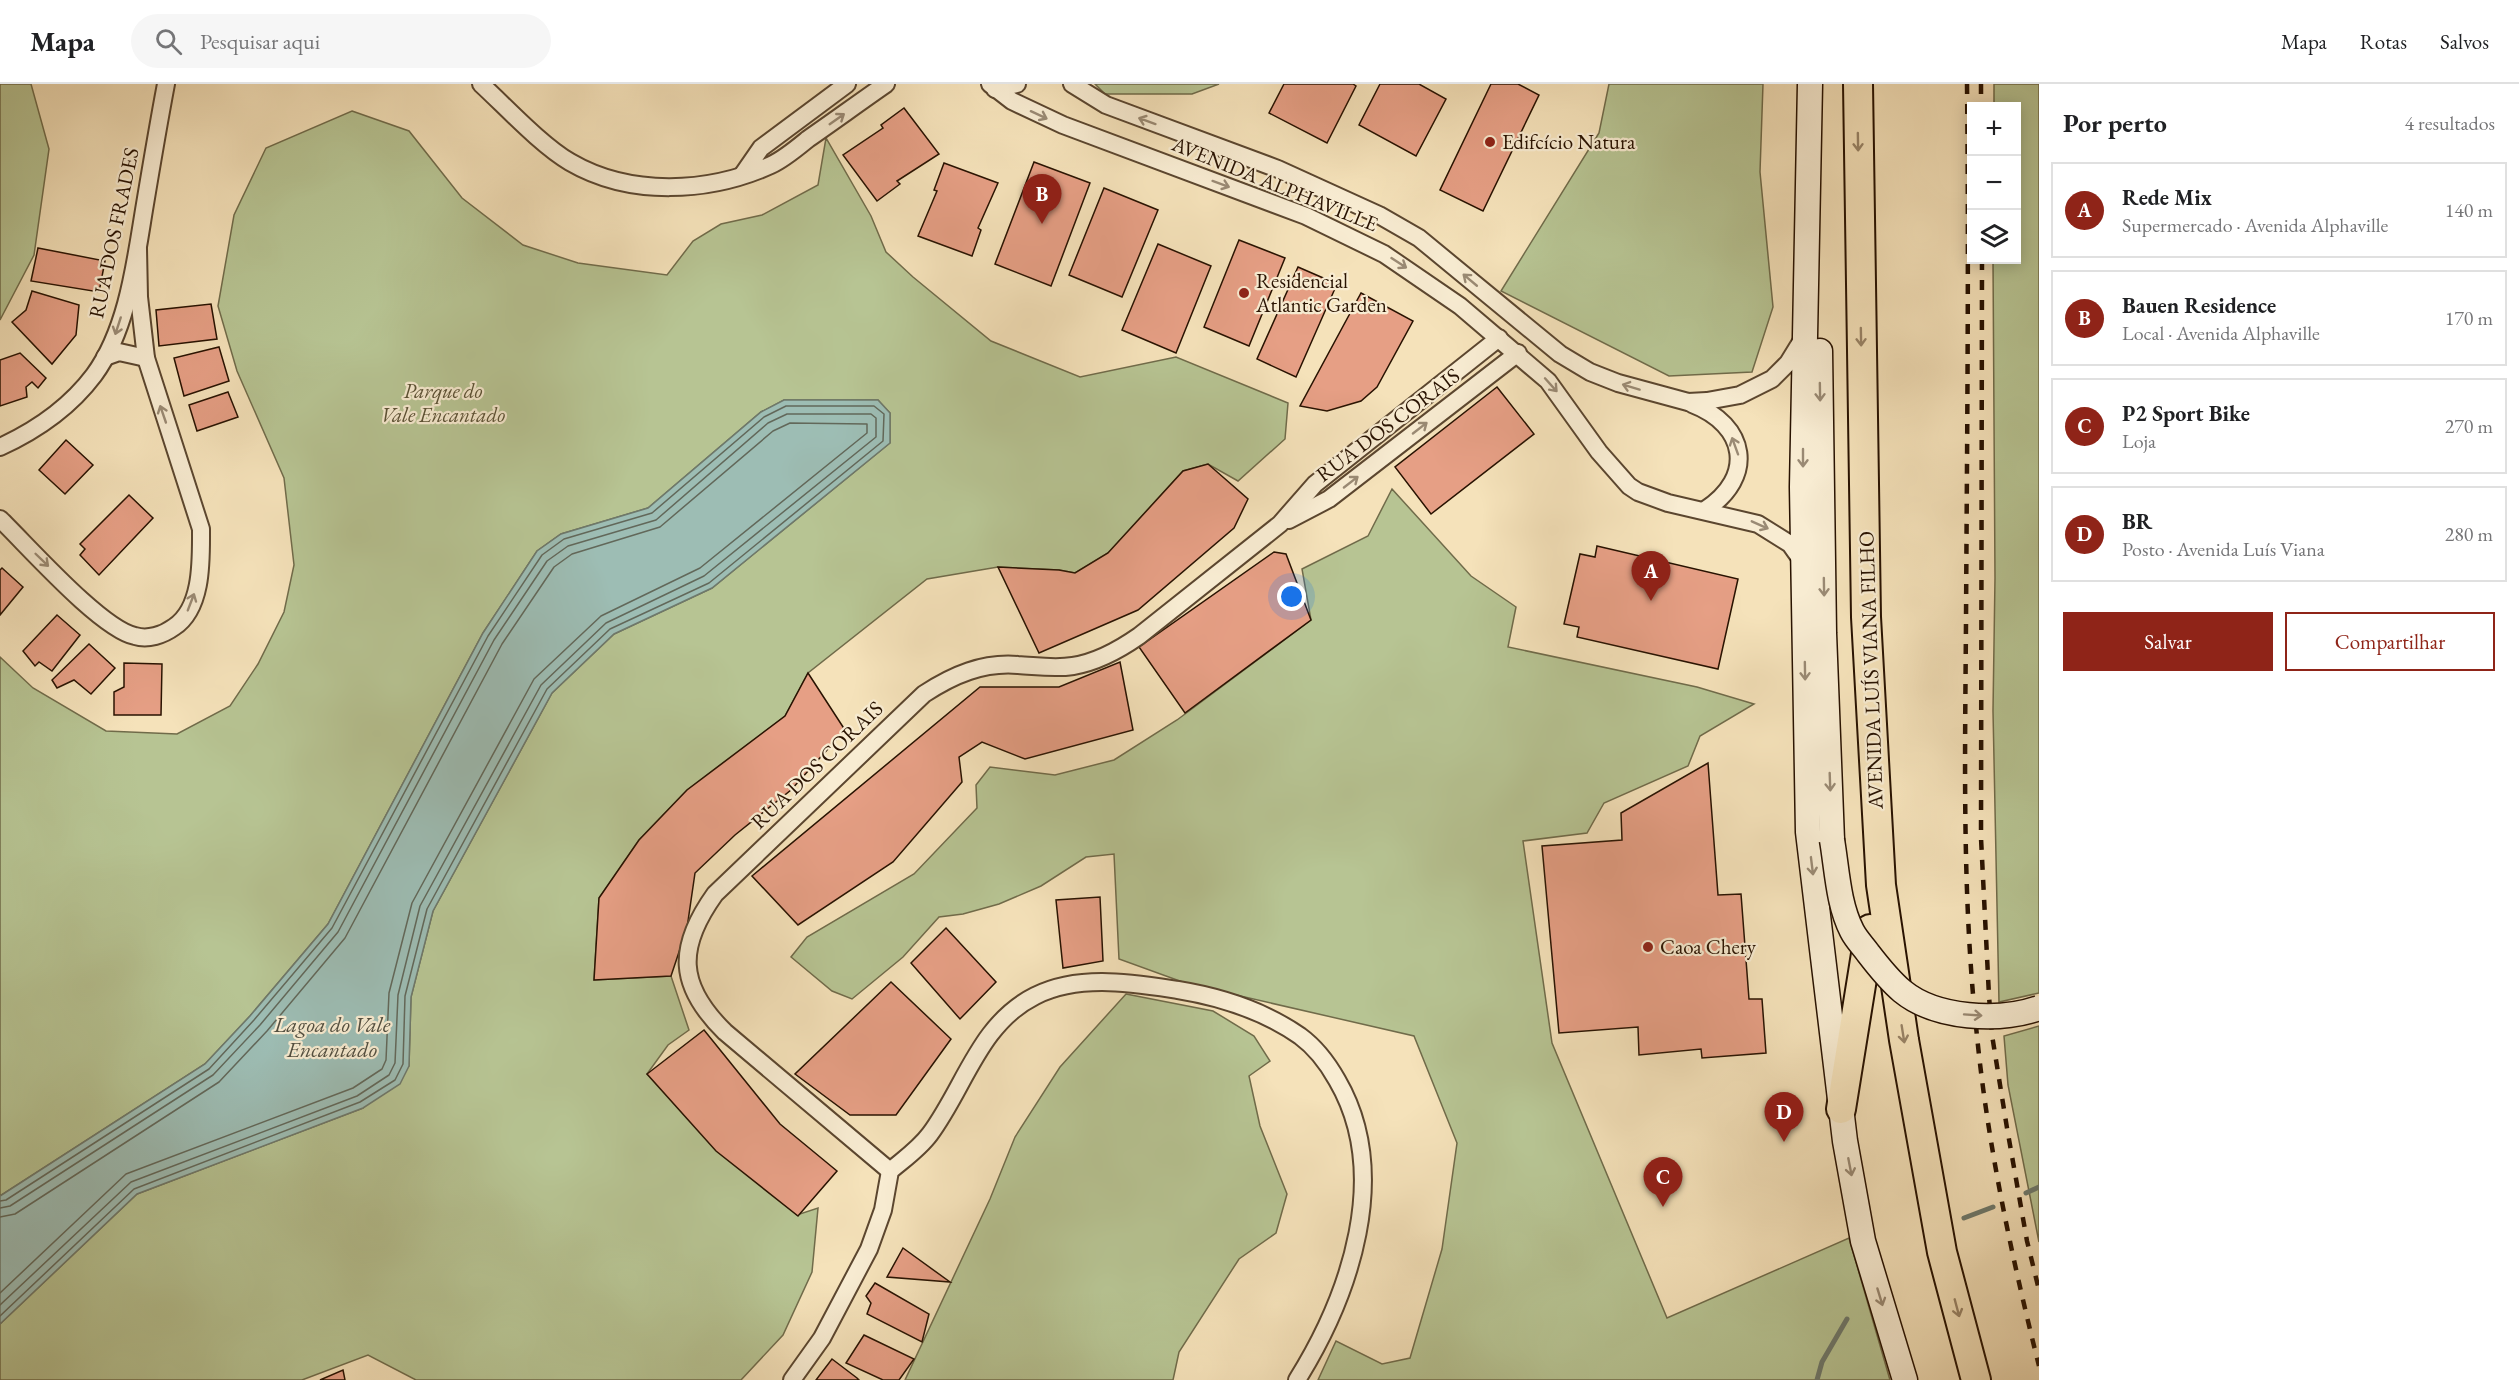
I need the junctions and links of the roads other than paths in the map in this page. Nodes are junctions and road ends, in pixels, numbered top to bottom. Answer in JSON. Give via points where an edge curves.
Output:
{"nodes":[{"id":1,"x":166,"y":84,"type":"edge"},
{"id":2,"x":481,"y":84,"type":"edge"},
{"id":3,"x":847,"y":84,"type":"edge"},
{"id":4,"x":886,"y":84,"type":"edge"},
{"id":5,"x":1017,"y":84,"type":"edge"},
{"id":6,"x":1072,"y":84,"type":"edge"},
{"id":7,"x":1810,"y":84,"type":"edge"},
{"id":8,"x":1858,"y":84,"type":"edge"},
{"id":9,"x":993,"y":87,"type":"edge"},
{"id":10,"x":806,"y":115,"type":"junction"},
{"id":11,"x":818,"y":132,"type":"junction"},
{"id":12,"x":1810,"y":144,"type":"junction"},
{"id":13,"x":743,"y":174,"type":"junction"},
{"id":14,"x":138,"y":249,"type":"junction"},
{"id":15,"x":1804,"y":337,"type":"junction"},
{"id":16,"x":1499,"y":338,"type":"junction"},
{"id":17,"x":1518,"y":353,"type":"junction"},
{"id":18,"x":105,"y":357,"type":"junction"},
{"id":19,"x":146,"y":358,"type":"junction"},
{"id":20,"x":1688,"y":402,"type":"junction"},
{"id":21,"x":0,"y":447,"type":"edge"},
{"id":22,"x":1361,"y":447,"type":"junction"},
{"id":23,"x":1374,"y":464,"type":"junction"},
{"id":24,"x":1705,"y":510,"type":"junction"},
{"id":25,"x":0,"y":519,"type":"edge"},
{"id":26,"x":1280,"y":524,"type":"junction"},
{"id":27,"x":1802,"y":561,"type":"junction"},
{"id":28,"x":1880,"y":865,"type":"junction"},
{"id":29,"x":2039,"y":1008,"type":"edge"},
{"id":30,"x":1841,"y":1109,"type":"junction"},
{"id":31,"x":890,"y":1171,"type":"junction"},
{"id":32,"x":792,"y":1380,"type":"edge"},
{"id":33,"x":1297,"y":1380,"type":"edge"},
{"id":34,"x":1905,"y":1380,"type":"edge"},
{"id":35,"x":1976,"y":1380,"type":"edge"}],
"edges":[{"from":1,"to":14,"type":"street","name":"RUA DOS FRADES"},
{"from":2,"to":13,"type":"street","via":[[568,161],[593,173],[619,181],[676,187],[725,182]]},
{"from":3,"to":10,"type":"street"},
{"from":11,"to":4,"type":"street","one_way":true},
{"from":5,"to":9,"type":"street"},
{"from":20,"to":6,"type":"street","name":"AVENIDA ALPHAVILLE","one_way":true,"via":[[1618,383],[1570,360],[1419,238],[1379,215],[1278,169],[1106,105]]},
{"from":7,"to":12,"type":"main road"},
{"from":8,"to":28,"type":"highway","name":"AVENIDA LUÍS VIANA FILHO","one_way":true,"via":[[1866,617]]},
{"from":9,"to":16,"type":"street","name":"AVENIDA ALPHAVILLE","one_way":true,"via":[[1035,113],[1064,125],[1344,232],[1417,275]]},
{"from":10,"to":11,"type":"street"},
{"from":10,"to":13,"type":"street","via":[[761,148]]},
{"from":11,"to":13,"type":"street","via":[[772,165]]},
{"from":12,"to":15,"type":"main road"},
{"from":12,"to":29,"type":"main road","one_way":true,"bridge":true,"via":[[1819,322],[1832,840],[1841,895],[1852,931],[1902,992],[1920,1002],[1977,1017],[2021,1014]]},
{"from":14,"to":18,"type":"street","name":"RUA DOS FRADES","one_way":true,"via":[[119,323]]},
{"from":14,"to":19,"type":"street"},
{"from":15,"to":20,"type":"street","name":"AVENIDA ALPHAVILLE","via":[[1788,363],[1755,389],[1723,399]]},
{"from":15,"to":27,"type":"main road","one_way":true},
{"from":16,"to":17,"type":"street","name":"AVENIDA ALPHAVILLE"},
{"from":16,"to":22,"type":"street","name":"RUA DOS CORAIS"},
{"from":23,"to":17,"type":"street","name":"RUA DOS CORAIS","one_way":true},
{"from":17,"to":24,"type":"street","name":"AVENIDA ALPHAVILLE","one_way":true,"via":[[1561,397],[1599,453],[1629,486],[1668,503]]},
{"from":18,"to":19,"type":"street","via":[[119,352]]},
{"from":18,"to":21,"type":"street","name":"RUA DOS FRADES","via":[[94,375],[61,410]]},
{"from":25,"to":19,"type":"street","one_way":true,"via":[[120,631],[135,637],[151,637],[181,623],[197,587],[201,528]]},
{"from":24,"to":20,"type":"street","one_way":true,"via":[[1720,501],[1733,484],[1738,450],[1724,426],[1708,410]]},
{"from":22,"to":23,"type":"street"},
{"from":22,"to":26,"type":"street","name":"RUA DOS CORAIS","via":[[1315,484]]},
{"from":26,"to":23,"type":"street","name":"RUA DOS CORAIS","one_way":true,"via":[[1329,499]]},
{"from":24,"to":27,"type":"street","name":"AVENIDA ALPHAVILLE","one_way":true,"via":[[1770,530],[1790,544]]},
{"from":26,"to":31,"type":"street","name":"RUA DOS CORAIS","via":[[1119,650],[1074,666],[1050,669],[994,665],[945,680],[734,875],[701,913],[691,934],[688,972],[693,992],[703,1008],[725,1032]]},
{"from":27,"to":30,"type":"main road","one_way":true,"via":[[1809,832]]},
{"from":28,"to":30,"type":"highway"},
{"from":28,"to":35,"type":"highway","name":"AVENIDA LUÍS VIANA FILHO","one_way":true,"via":[[1904,1040],[1942,1252]]},
{"from":30,"to":34,"type":"main road","one_way":true,"via":[[1863,1241]]},
{"from":31,"to":32,"type":"street","via":[[883,1210],[869,1249],[822,1338]]},
{"from":31,"to":33,"type":"street","via":[[929,1135],[993,1029],[1012,1010],[1036,996],[1085,982],[1115,982],[1200,994],[1238,1004],[1269,1018],[1301,1037],[1327,1063],[1357,1127],[1363,1164],[1356,1243],[1326,1324]]}]}
